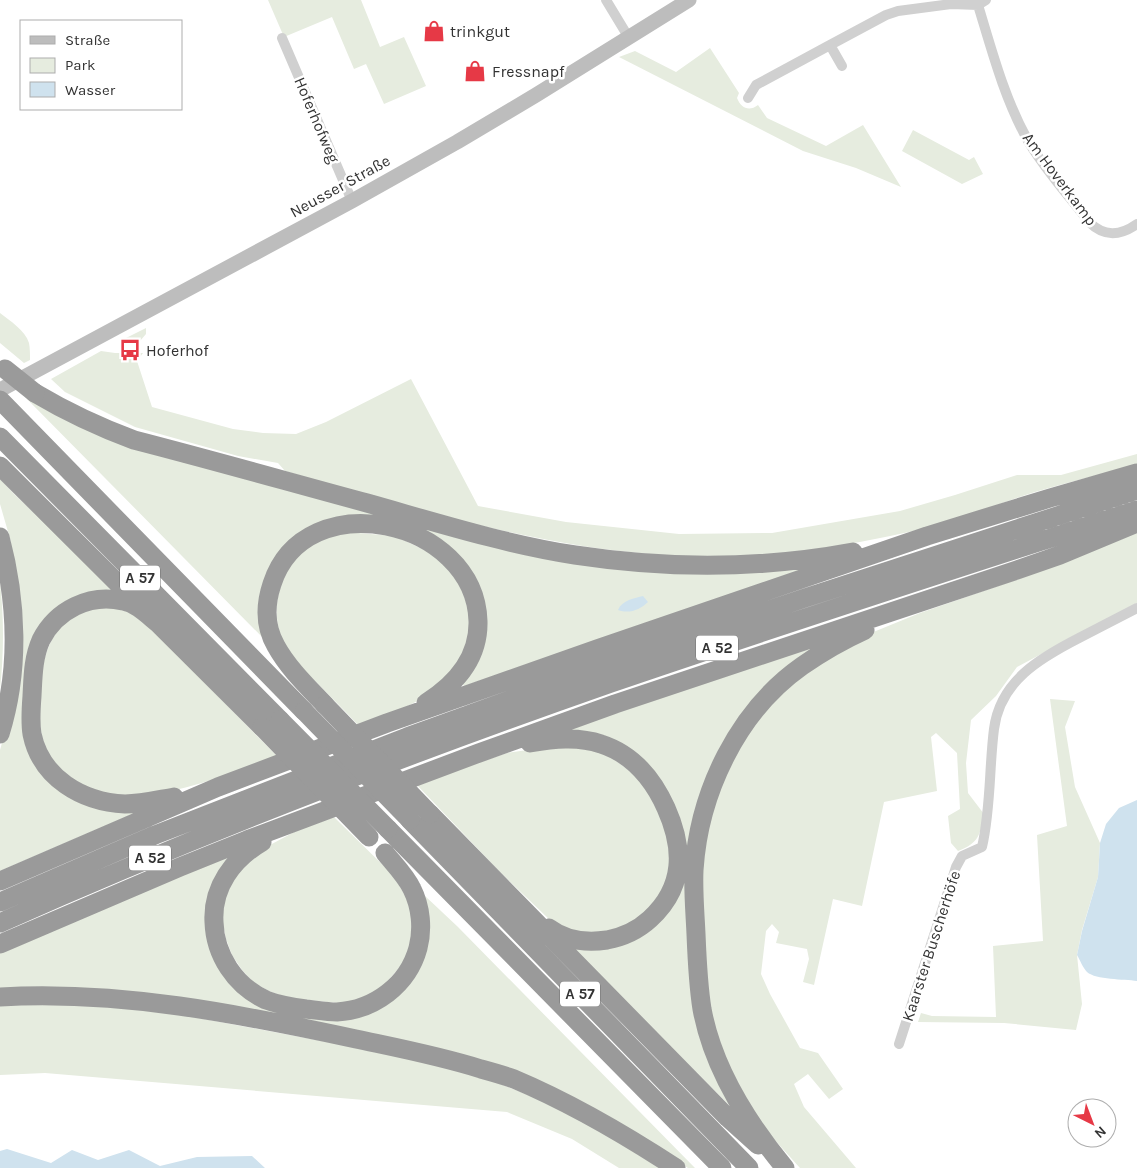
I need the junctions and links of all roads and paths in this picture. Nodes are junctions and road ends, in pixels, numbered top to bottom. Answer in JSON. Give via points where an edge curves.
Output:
{"nodes":[{"id":1,"x":606,"y":0,"type":"edge"},
{"id":2,"x":689,"y":0,"type":"edge"},
{"id":3,"x":951,"y":2,"type":"edge"},
{"id":4,"x":982,"y":3,"type":"edge"},
{"id":5,"x":282,"y":38,"type":"dead end"},
{"id":6,"x":629,"y":38,"type":"junction"},
{"id":7,"x":830,"y":46,"type":"junction"},
{"id":8,"x":842,"y":66,"type":"dead end"},
{"id":9,"x":748,"y":98,"type":"dead end"},
{"id":10,"x":352,"y":201,"type":"junction"},
{"id":11,"x":1137,"y":224,"type":"edge"},
{"id":12,"x":3,"y":366,"type":"edge"},
{"id":13,"x":2,"y":399,"type":"edge"},
{"id":14,"x":0,"y":437,"type":"edge"},
{"id":15,"x":0,"y":466,"type":"edge"},
{"id":16,"x":1137,"y":473,"type":"edge"},
{"id":17,"x":1137,"y":490,"type":"edge"},
{"id":18,"x":1137,"y":510,"type":"edge"},
{"id":19,"x":1137,"y":523,"type":"edge"},
{"id":20,"x":927,"y":536,"type":"junction"},
{"id":21,"x":0,"y":537,"type":"edge"},
{"id":22,"x":171,"y":574,"type":"junction"},
{"id":23,"x":932,"y":598,"type":"junction"},
{"id":24,"x":1137,"y":608,"type":"edge"},
{"id":25,"x":164,"y":628,"type":"junction"},
{"id":26,"x":308,"y":686,"type":"junction"},
{"id":27,"x":388,"y":723,"type":"junction"},
{"id":28,"x":0,"y":734,"type":"edge"},
{"id":29,"x":479,"y":753,"type":"junction"},
{"id":30,"x":218,"y":786,"type":"junction"},
{"id":31,"x":290,"y":824,"type":"junction"},
{"id":32,"x":385,"y":853,"type":"junction"},
{"id":33,"x":0,"y":881,"type":"edge"},
{"id":34,"x":515,"y":900,"type":"junction"},
{"id":35,"x":0,"y":902,"type":"edge"},
{"id":36,"x":0,"y":923,"type":"edge"},
{"id":37,"x":0,"y":944,"type":"edge"},
{"id":38,"x":512,"y":956,"type":"junction"},
{"id":39,"x":0,"y":997,"type":"edge"},
{"id":40,"x":899,"y":1044,"type":"dead end"},
{"id":41,"x":676,"y":1168,"type":"edge"},
{"id":42,"x":722,"y":1168,"type":"edge"},
{"id":43,"x":749,"y":1168,"type":"edge"},
{"id":44,"x":784,"y":1168,"type":"edge"}],
"edges":[{"from":1,"to":6,"type":"street"},
{"from":2,"to":6,"type":"main road","name":"Neusser Straße"},
{"from":3,"to":4,"type":"street","name":"Am Hoverkamp"},
{"from":3,"to":7,"type":"street","name":"Am Hoverkamp","via":[[886,15]]},
{"from":4,"to":11,"type":"street","name":"Am Hoverkamp","via":[[1003,86],[1034,150],[1098,230],[1118,233]]},
{"from":5,"to":10,"type":"street","name":"Hoferhofweg"},
{"from":6,"to":10,"type":"main road","name":"Neusser Straße"},
{"from":7,"to":8,"type":"street"},
{"from":7,"to":9,"type":"street","name":"Am Hoverkamp","via":[[756,85]]},
{"from":10,"to":13,"type":"main road","name":"Neusser Straße"},
{"from":12,"to":20,"type":"highway","bridge":true,"via":[[35,393],[80,419],[134,440],[469,532],[574,555],[692,566],[775,563],[824,557]]},
{"from":13,"to":22,"type":"highway","number":"A 57"},
{"from":14,"to":38,"type":"highway","number":"A 57","bridge":true},
{"from":15,"to":25,"type":"highway"},
{"from":16,"to":20,"type":"highway"},
{"from":17,"to":35,"type":"highway","number":"A 52","via":[[805,598],[444,724],[292,780]]},
{"from":18,"to":36,"type":"highway","number":"A 52","via":[[565,700],[167,850]]},
{"from":19,"to":23,"type":"highway","via":[[1060,555]]},
{"from":20,"to":27,"type":"highway"},
{"from":21,"to":28,"type":"highway","via":[[14,624],[10,692]]},
{"from":22,"to":26,"type":"highway"},
{"from":22,"to":43,"type":"highway","number":"A 57","bridge":true},
{"from":23,"to":29,"type":"highway"},
{"from":23,"to":44,"type":"highway","via":[[848,638],[801,666],[782,682],[746,724],[715,780],[704,811],[694,888],[702,1010],[723,1076],[739,1106]]},
{"from":24,"to":40,"type":"street","name":"Kaarster Buscherhöfe","via":[[1033,664],[1006,693],[994,728],[988,823],[982,847],[958,860]]},
{"from":25,"to":30,"type":"highway","via":[[138,608],[109,598],[76,605],[60,615],[49,627],[36,656],[30,717],[38,754],[52,774],[67,787],[102,802],[148,802]]},
{"from":25,"to":32,"type":"highway","bridge":true},
{"from":26,"to":27,"type":"highway","via":[[280,652],[269,630],[266,611],[269,592],[284,559],[313,535],[343,525],[380,524],[420,537],[456,562],[467,579],[478,613],[475,648],[468,663],[446,689]]},
{"from":26,"to":34,"type":"highway","bridge":true},
{"from":27,"to":30,"type":"highway"},
{"from":29,"to":31,"type":"highway"},
{"from":29,"to":34,"type":"highway","via":[[565,739],[602,744],[620,753],[649,777],[660,794],[677,836],[678,865],[669,896],[659,911],[630,933],[595,942],[566,937],[552,930]]},
{"from":30,"to":33,"type":"highway"},
{"from":31,"to":32,"type":"highway","via":[[235,863],[222,884],[214,907],[216,941],[229,969],[242,985],[277,1004],[329,1012],[347,1011],[376,1001],[404,976],[416,953],[420,919],[412,887]]},
{"from":31,"to":37,"type":"highway"},
{"from":32,"to":38,"type":"highway"},
{"from":34,"to":44,"type":"highway","via":[[728,1118]]},
{"from":38,"to":42,"type":"highway","number":"A 57"},
{"from":39,"to":41,"type":"highway","via":[[42,994],[111,998],[197,1009],[443,1057],[512,1078],[573,1106]]}]}
